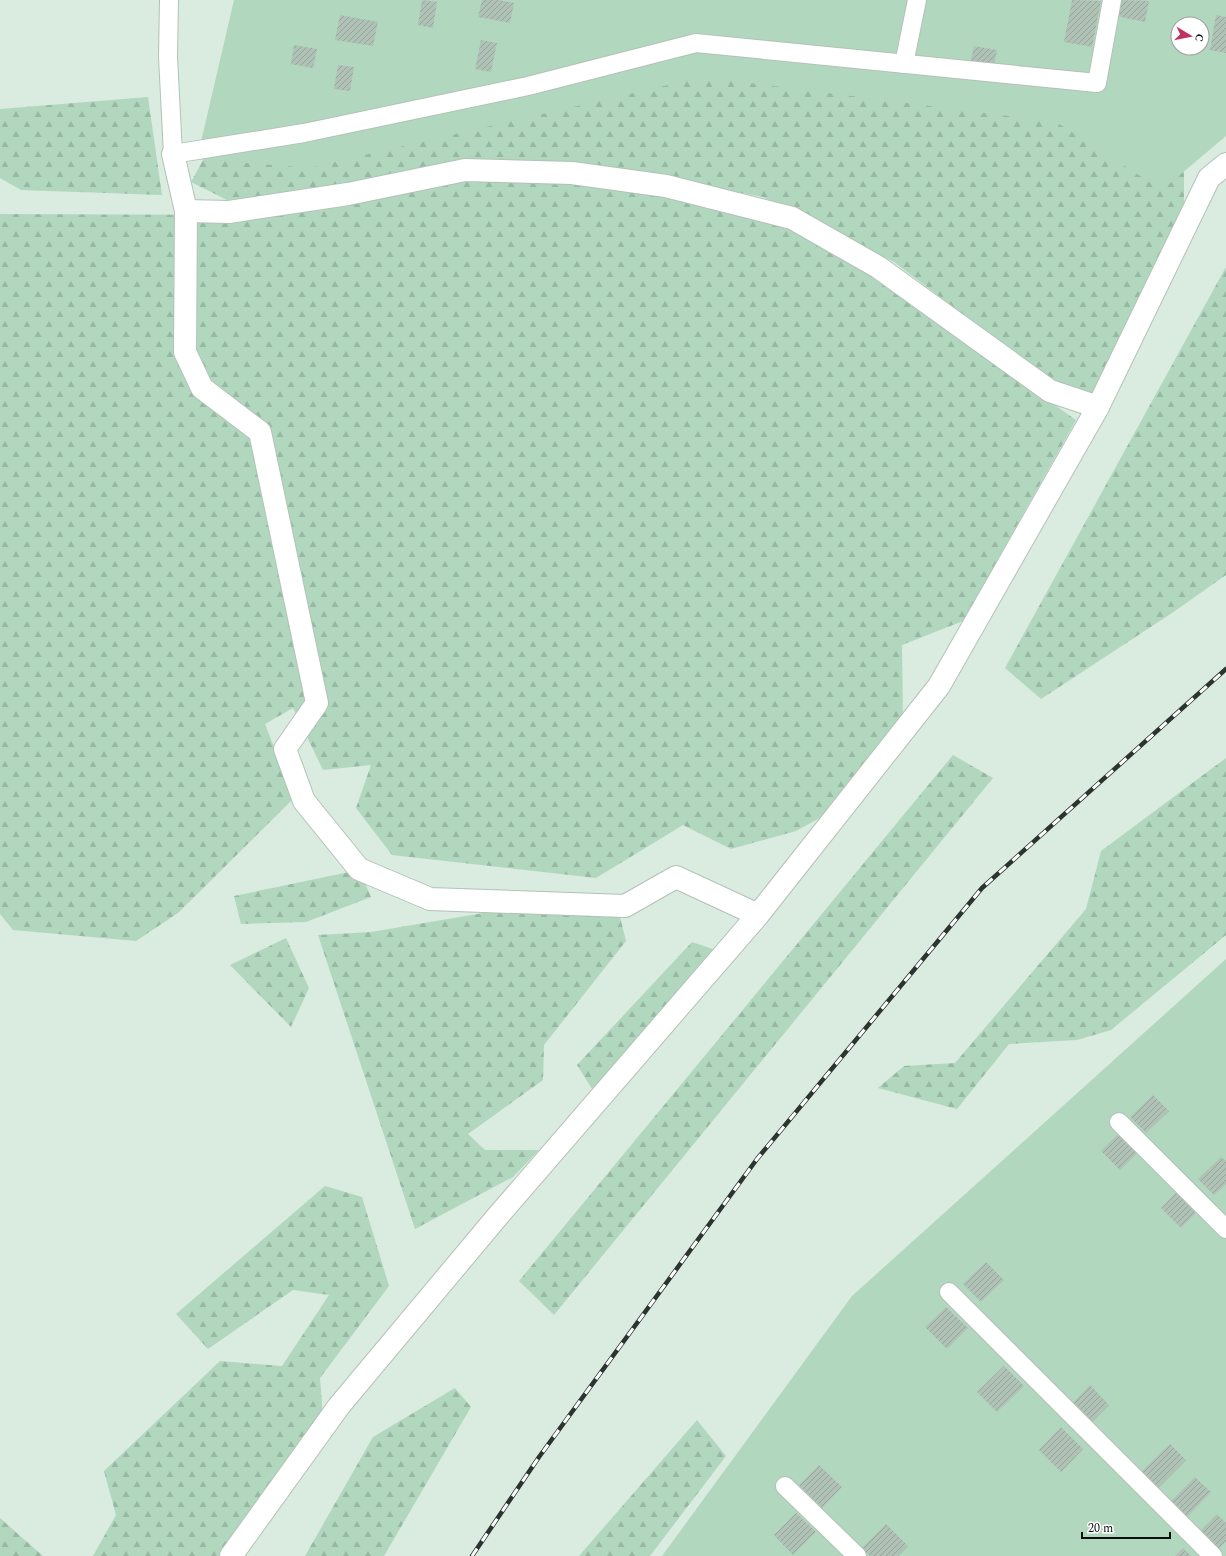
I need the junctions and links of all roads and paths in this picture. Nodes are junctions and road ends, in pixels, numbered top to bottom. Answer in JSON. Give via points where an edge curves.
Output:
{"nodes":[{"id":1,"x":169,"y":0,"type":"edge"},
{"id":2,"x":917,"y":0,"type":"edge"},
{"id":3,"x":1112,"y":0,"type":"edge"},
{"id":4,"x":904,"y":64,"type":"junction"},
{"id":5,"x":173,"y":154,"type":"junction"},
{"id":6,"x":1226,"y":164,"type":"edge"},
{"id":7,"x":186,"y":210,"type":"junction"},
{"id":8,"x":1098,"y":406,"type":"junction"},
{"id":9,"x":758,"y":915,"type":"junction"},
{"id":10,"x":1119,"y":1122,"type":"dead end"},
{"id":11,"x":1226,"y":1229,"type":"edge"},
{"id":12,"x":949,"y":1292,"type":"dead end"},
{"id":13,"x":785,"y":1486,"type":"dead end"},
{"id":14,"x":231,"y":1556,"type":"edge"},
{"id":15,"x":857,"y":1556,"type":"edge"},
{"id":16,"x":1213,"y":1556,"type":"edge"}],
"edges":[{"from":1,"to":5,"type":"lane","via":[[168,57]]},
{"from":2,"to":4,"type":"lane"},
{"from":3,"to":4,"type":"lane","via":[[1097,83]]},
{"from":4,"to":5,"type":"lane","via":[[696,43],[528,86],[320,130]]},
{"from":5,"to":7,"type":"street"},
{"from":6,"to":8,"type":"street","via":[[1209,178]]},
{"from":7,"to":8,"type":"street","via":[[230,212],[348,194],[465,170],[572,173],[666,186],[792,218],[878,267],[1050,391]]},
{"from":7,"to":9,"type":"street","via":[[185,352],[202,388],[260,432],[317,703],[285,749],[304,801],[359,869],[430,900],[625,906],[676,877]]},
{"from":8,"to":9,"type":"street","via":[[939,686]]},
{"from":9,"to":14,"type":"street","via":[[339,1406]]},
{"from":10,"to":11,"type":"lane"},
{"from":12,"to":16,"type":"lane"},
{"from":13,"to":15,"type":"lane"}]}
